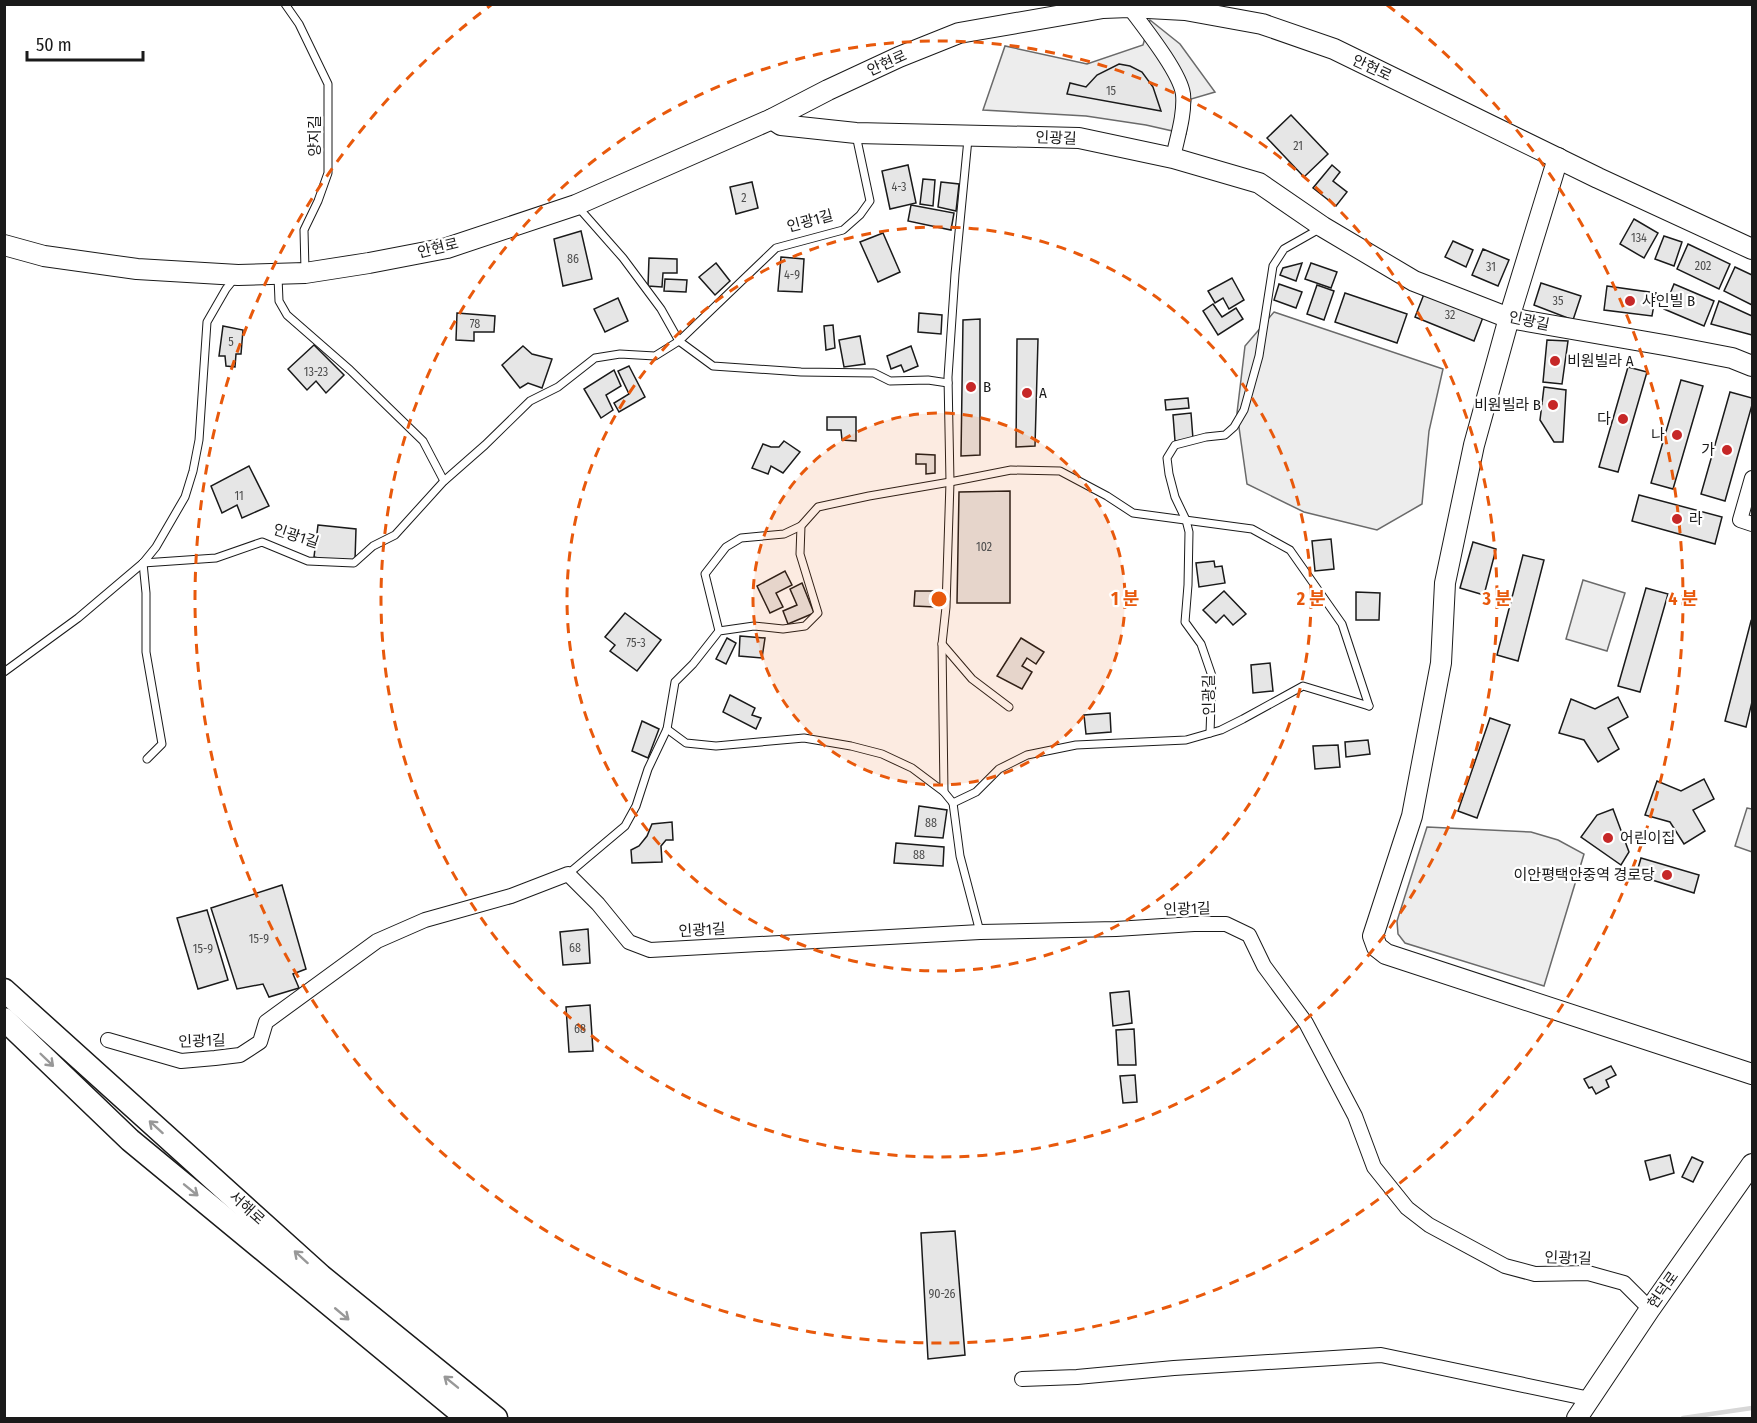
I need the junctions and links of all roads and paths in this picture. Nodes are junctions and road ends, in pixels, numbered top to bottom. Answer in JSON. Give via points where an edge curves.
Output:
{"nodes":[{"id":1,"x":285,"y":4,"type":"edge"},
{"id":2,"x":1102,"y":6,"type":"edge"},
{"id":3,"x":1129,"y":7,"type":"junction"},
{"id":4,"x":772,"y":119,"type":"junction"},
{"id":5,"x":856,"y":133,"type":"junction"},
{"id":6,"x":969,"y":136,"type":"junction"},
{"id":7,"x":1173,"y":158,"type":"junction"},
{"id":8,"x":1558,"y":158,"type":"junction"},
{"id":9,"x":576,"y":206,"type":"junction"},
{"id":10,"x":1323,"y":227,"type":"junction"},
{"id":11,"x":4,"y":245,"type":"edge"},
{"id":12,"x":1752,"y":249,"type":"edge"},
{"id":13,"x":278,"y":273,"type":"junction"},
{"id":14,"x":305,"y":273,"type":"junction"},
{"id":15,"x":238,"y":275,"type":"junction"},
{"id":16,"x":1509,"y":318,"type":"junction"},
{"id":17,"x":679,"y":341,"type":"junction"},
{"id":18,"x":1752,"y":366,"type":"edge"},
{"id":19,"x":948,"y":383,"type":"junction"},
{"id":20,"x":1752,"y":478,"type":"edge"},
{"id":21,"x":444,"y":481,"type":"junction"},
{"id":22,"x":950,"y":482,"type":"junction"},
{"id":23,"x":1186,"y":520,"type":"junction"},
{"id":24,"x":1752,"y":524,"type":"edge"},
{"id":25,"x":801,"y":526,"type":"junction"},
{"id":26,"x":143,"y":563,"type":"junction"},
{"id":27,"x":719,"y":631,"type":"junction"},
{"id":28,"x":942,"y":644,"type":"junction"},
{"id":29,"x":4,"y":672,"type":"edge"},
{"id":30,"x":1009,"y":707,"type":"dead end"},
{"id":31,"x":668,"y":729,"type":"junction"},
{"id":32,"x":1210,"y":733,"type":"junction"},
{"id":33,"x":147,"y":759,"type":"dead end"},
{"id":34,"x":944,"y":792,"type":"junction"},
{"id":35,"x":953,"y":803,"type":"junction"},
{"id":36,"x":568,"y":874,"type":"junction"},
{"id":37,"x":980,"y":932,"type":"junction"},
{"id":38,"x":4,"y":990,"type":"edge"},
{"id":39,"x":4,"y":1019,"type":"edge"},
{"id":40,"x":108,"y":1040,"type":"dead end"},
{"id":41,"x":1752,"y":1074,"type":"edge"},
{"id":42,"x":1752,"y":1164,"type":"edge"},
{"id":43,"x":1650,"y":1309,"type":"junction"},
{"id":44,"x":1022,"y":1379,"type":"dead end"},
{"id":45,"x":1590,"y":1399,"type":"junction"},
{"id":46,"x":467,"y":1419,"type":"edge"},
{"id":47,"x":496,"y":1419,"type":"edge"},
{"id":48,"x":1577,"y":1419,"type":"edge"}],
"edges":[{"from":1,"to":14,"type":"lane","name":"양지길","via":[[328,84],[328,173],[304,230]]},
{"from":2,"to":3,"type":"street","name":"안현로"},
{"from":2,"to":4,"type":"street","name":"안현로","via":[[959,33],[899,57]]},
{"from":3,"to":7,"type":"street","via":[[1172,68],[1183,92]]},
{"from":3,"to":8,"type":"street","name":"안현로","via":[[1185,10],[1262,24],[1334,50]]},
{"from":4,"to":5,"type":"street","name":"인광길","via":[[781,125]]},
{"from":4,"to":9,"type":"street","name":"안현로"},
{"from":5,"to":6,"type":"street","name":"인광길"},
{"from":5,"to":17,"type":"lane","name":"인광1길","via":[[870,201],[860,215],[843,231],[776,248]]},
{"from":6,"to":7,"type":"street","name":"인광길","via":[[1079,138]]},
{"from":6,"to":19,"type":"lane"},
{"from":7,"to":10,"type":"street","name":"인광길","via":[[1258,183]]},
{"from":8,"to":12,"type":"street","name":"안현로"},
{"from":8,"to":16,"type":"street"},
{"from":9,"to":14,"type":"street","name":"안현로","via":[[447,248]]},
{"from":9,"to":17,"type":"lane","via":[[623,258]]},
{"from":10,"to":16,"type":"street","name":"인광길","via":[[1414,281]]},
{"from":10,"to":23,"type":"lane","name":"인광길","via":[[1284,249],[1273,266],[1259,356],[1244,410],[1234,428],[1226,435],[1175,445],[1167,458],[1175,497]]},
{"from":11,"to":15,"type":"street","name":"안현로","via":[[44,256],[137,269]]},
{"from":13,"to":14,"type":"street","name":"안현로"},
{"from":13,"to":15,"type":"street","name":"안현로"},
{"from":13,"to":21,"type":"lane","via":[[279,301],[287,315],[423,441]]},
{"from":15,"to":26,"type":"lane","via":[[207,322],[199,440],[185,497]]},
{"from":16,"to":18,"type":"street","name":"인광길","via":[[1732,358]]},
{"from":16,"to":41,"type":"street","via":[[1474,445],[1445,583],[1441,663],[1412,816],[1373,936],[1377,947],[1386,954]]},
{"from":17,"to":19,"type":"lane","via":[[713,366],[874,373],[890,381]]},
{"from":17,"to":21,"type":"lane","name":"인광1길","via":[[655,356],[620,354],[595,358],[558,387],[530,401]]},
{"from":19,"to":22,"type":"lane"},
{"from":20,"to":24,"type":"street","via":[[1740,520]]},
{"from":21,"to":26,"type":"lane","name":"인광1길","via":[[395,535],[373,546],[354,563],[308,561],[262,542],[216,558]]},
{"from":22,"to":23,"type":"lane","via":[[1011,470],[1060,471],[1133,513]]},
{"from":22,"to":25,"type":"lane","via":[[818,507]]},
{"from":22,"to":28,"type":"lane"},
{"from":23,"to":32,"type":"lane","name":"인광길","via":[[1189,532],[1185,622],[1201,644],[1212,676]]},
{"from":23,"to":32,"type":"lane","via":[[1252,529],[1290,549],[1342,624],[1369,706],[1303,686]]},
{"from":25,"to":27,"type":"lane","via":[[784,534],[741,538],[726,547],[705,574]]},
{"from":25,"to":27,"type":"lane","via":[[800,554],[818,614],[805,626]]},
{"from":26,"to":29,"type":"lane","via":[[78,618]]},
{"from":26,"to":33,"type":"lane","via":[[146,651],[162,744]]},
{"from":27,"to":31,"type":"lane","name":"인광1길","via":[[675,682]]},
{"from":28,"to":30,"type":"lane","via":[[972,679]]},
{"from":28,"to":34,"type":"lane"},
{"from":31,"to":34,"type":"lane","via":[[686,743],[716,746],[804,738],[851,746],[912,768]]},
{"from":31,"to":36,"type":"lane","name":"인광1길","via":[[625,826]]},
{"from":32,"to":35,"type":"lane","via":[[1186,740],[1076,745],[1027,755],[999,769],[976,792]]},
{"from":34,"to":35,"type":"lane"},
{"from":35,"to":37,"type":"lane","via":[[960,856]]},
{"from":36,"to":37,"type":"street","name":"인광1길","via":[[629,942],[650,950]]},
{"from":36,"to":40,"type":"street","name":"인광1길","via":[[511,896],[425,920],[377,941],[266,1022],[260,1042],[240,1056],[181,1061]]},
{"from":37,"to":43,"type":"street","name":"인광1길","via":[[1226,924],[1249,935],[1264,966],[1306,1023],[1355,1116],[1374,1167],[1407,1208],[1429,1225],[1505,1266],[1535,1274],[1588,1273],[1623,1283]]},
{"from":47,"to":38,"type":"main road","name":"서해로","one_way":true,"via":[[321,1276]]},
{"from":39,"to":46,"type":"main road","name":"서해로","one_way":true,"via":[[130,1140]]},
{"from":42,"to":43,"type":"street","name":"현덕로"},
{"from":43,"to":45,"type":"street","name":"현덕로"},
{"from":44,"to":45,"type":"street","via":[[1381,1355]]},
{"from":45,"to":48,"type":"street","name":"현덕로"}]}
